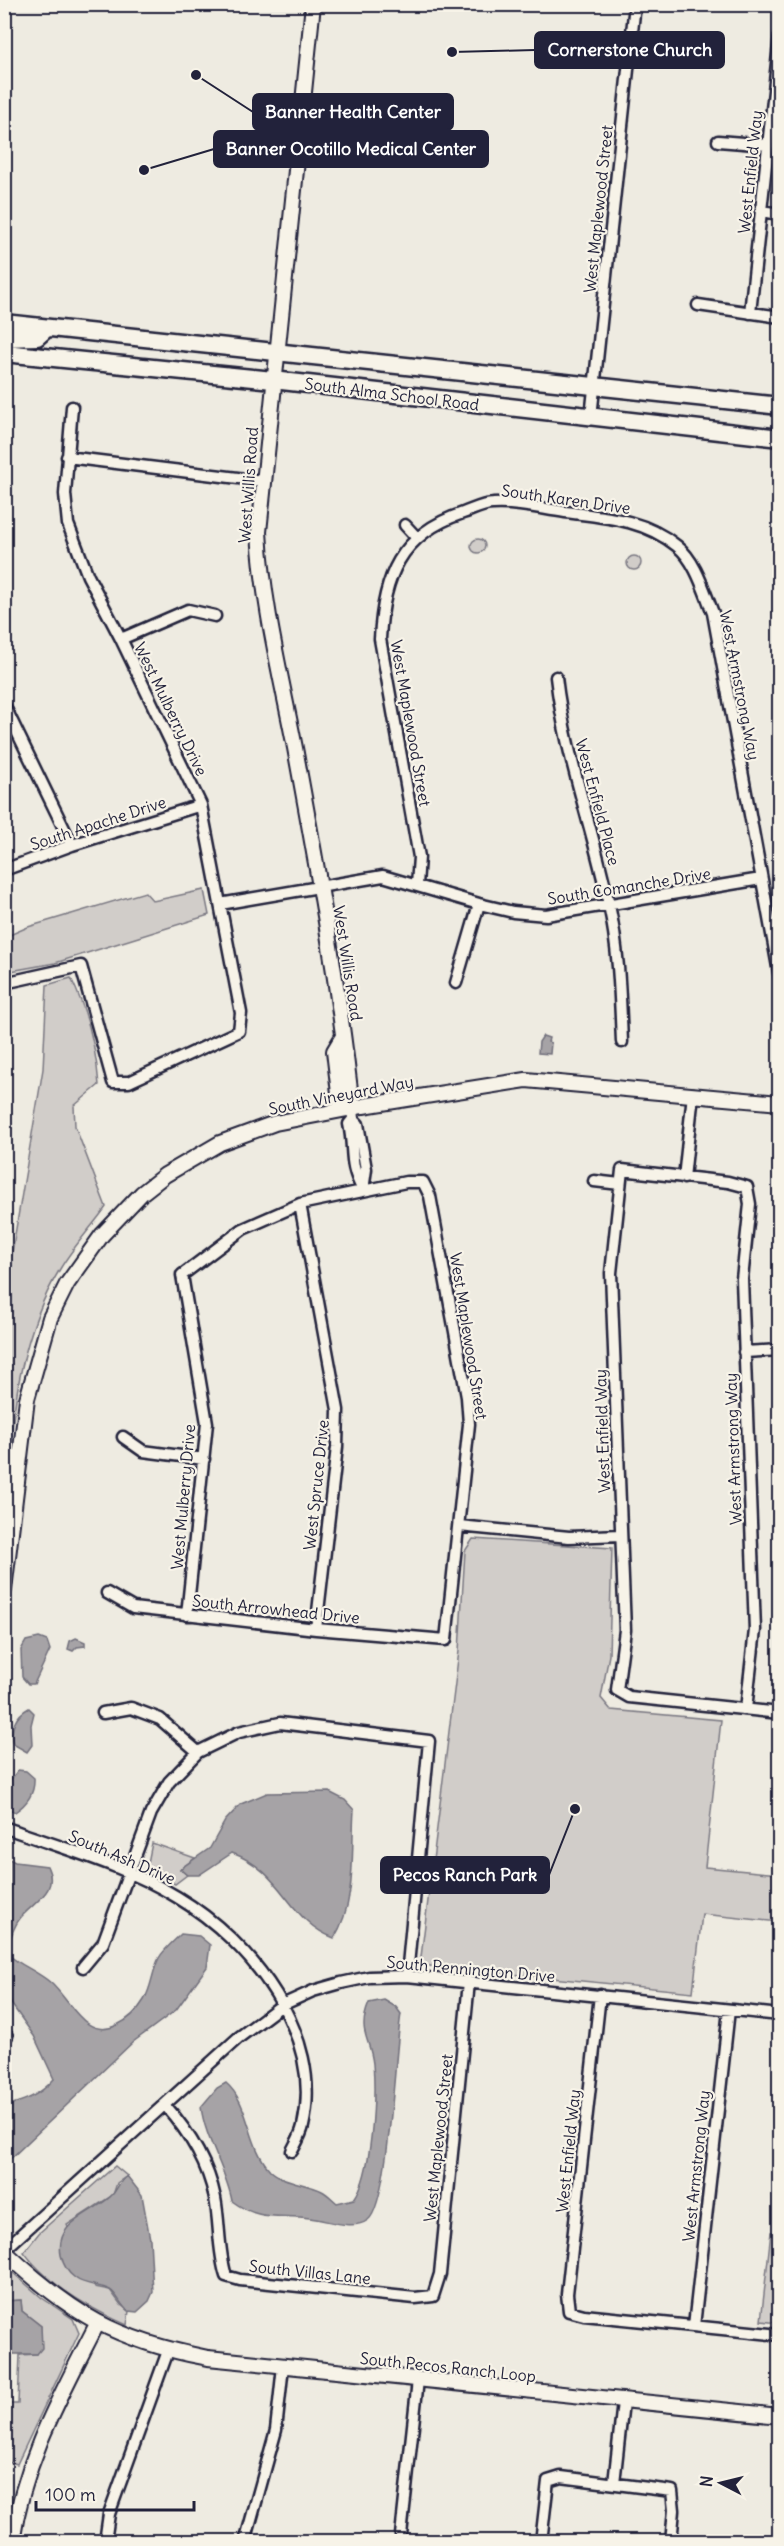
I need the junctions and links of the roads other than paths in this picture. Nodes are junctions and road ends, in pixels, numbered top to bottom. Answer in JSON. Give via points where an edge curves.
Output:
{"nodes":[{"id":1,"x":313,"y":4,"type":"edge"},
{"id":2,"x":635,"y":4,"type":"edge"},
{"id":3,"x":780,"y":34,"type":"edge"},
{"id":4,"x":778,"y":61,"type":"edge"},
{"id":5,"x":718,"y":141,"type":"dead end"},
{"id":6,"x":768,"y":145,"type":"junction"},
{"id":7,"x":761,"y":211,"type":"junction"},
{"id":8,"x":780,"y":214,"type":"edge"},
{"id":9,"x":698,"y":305,"type":"dead end"},
{"id":10,"x":750,"y":313,"type":"junction"},
{"id":11,"x":780,"y":317,"type":"edge"},
{"id":12,"x":4,"y":323,"type":"edge"},
{"id":13,"x":47,"y":328,"type":"junction"},
{"id":14,"x":4,"y":338,"type":"edge"},
{"id":15,"x":4,"y":353,"type":"edge"},
{"id":16,"x":276,"y":353,"type":"junction"},
{"id":17,"x":273,"y":380,"type":"junction"},
{"id":18,"x":594,"y":385,"type":"junction"},
{"id":19,"x":780,"y":406,"type":"edge"},
{"id":20,"x":72,"y":407,"type":"dead end"},
{"id":21,"x":591,"y":417,"type":"junction"},
{"id":22,"x":780,"y":438,"type":"edge"},
{"id":23,"x":67,"y":457,"type":"junction"},
{"id":24,"x":263,"y":481,"type":"junction"},
{"id":25,"x":405,"y":525,"type":"dead end"},
{"id":26,"x":417,"y":538,"type":"junction"},
{"id":27,"x":678,"y":547,"type":"joint"},
{"id":28,"x":394,"y":568,"type":"joint"},
{"id":29,"x":215,"y":616,"type":"dead end"},
{"id":30,"x":121,"y":639,"type":"junction"},
{"id":31,"x":556,"y":677,"type":"dead end"},
{"id":32,"x":4,"y":705,"type":"edge"},
{"id":33,"x":201,"y":804,"type":"junction"},
{"id":34,"x":72,"y":845,"type":"junction"},
{"id":35,"x":4,"y":870,"type":"edge"},
{"id":36,"x":761,"y":879,"type":"junction"},
{"id":37,"x":417,"y":885,"type":"junction"},
{"id":38,"x":318,"y":886,"type":"junction"},
{"id":39,"x":220,"y":904,"type":"junction"},
{"id":40,"x":478,"y":904,"type":"junction"},
{"id":41,"x":610,"y":906,"type":"junction"},
{"id":42,"x":780,"y":978,"type":"edge"},
{"id":43,"x":456,"y":982,"type":"dead end"},
{"id":44,"x":4,"y":983,"type":"edge"},
{"id":45,"x":622,"y":1042,"type":"dead end"},
{"id":46,"x":693,"y":1094,"type":"junction"},
{"id":47,"x":780,"y":1103,"type":"edge"},
{"id":48,"x":349,"y":1112,"type":"junction"},
{"id":49,"x":684,"y":1178,"type":"junction"},
{"id":50,"x":594,"y":1181,"type":"dead end"},
{"id":51,"x":620,"y":1184,"type":"junction"},
{"id":52,"x":363,"y":1190,"type":"junction"},
{"id":53,"x":300,"y":1204,"type":"junction"},
{"id":54,"x":780,"y":1350,"type":"edge"},
{"id":55,"x":744,"y":1352,"type":"junction"},
{"id":56,"x":123,"y":1437,"type":"dead end"},
{"id":57,"x":204,"y":1459,"type":"junction"},
{"id":58,"x":459,"y":1526,"type":"junction"},
{"id":59,"x":621,"y":1535,"type":"junction"},
{"id":60,"x":4,"y":1590,"type":"edge"},
{"id":61,"x":107,"y":1593,"type":"dead end"},
{"id":62,"x":187,"y":1615,"type":"junction"},
{"id":63,"x":316,"y":1629,"type":"junction"},
{"id":64,"x":446,"y":1640,"type":"joint"},
{"id":65,"x":746,"y":1709,"type":"junction"},
{"id":66,"x":103,"y":1713,"type":"dead end"},
{"id":67,"x":780,"y":1713,"type":"edge"},
{"id":68,"x":198,"y":1752,"type":"junction"},
{"id":69,"x":4,"y":1827,"type":"edge"},
{"id":70,"x":129,"y":1874,"type":"junction"},
{"id":71,"x":83,"y":1967,"type":"dead end"},
{"id":72,"x":406,"y":1976,"type":"junction"},
{"id":73,"x":469,"y":1982,"type":"junction"},
{"id":74,"x":600,"y":1995,"type":"junction"},
{"id":75,"x":282,"y":2005,"type":"junction"},
{"id":76,"x":729,"y":2010,"type":"junction"},
{"id":77,"x":780,"y":2015,"type":"edge"},
{"id":78,"x":165,"y":2105,"type":"junction"},
{"id":79,"x":292,"y":2151,"type":"dead end"},
{"id":80,"x":4,"y":2251,"type":"edge"},
{"id":81,"x":433,"y":2296,"type":"joint"},
{"id":82,"x":96,"y":2324,"type":"junction"},
{"id":83,"x":694,"y":2326,"type":"junction"},
{"id":84,"x":780,"y":2335,"type":"edge"},
{"id":85,"x":168,"y":2351,"type":"junction"},
{"id":86,"x":283,"y":2366,"type":"junction"},
{"id":87,"x":418,"y":2380,"type":"junction"},
{"id":88,"x":623,"y":2402,"type":"junction"},
{"id":89,"x":780,"y":2416,"type":"edge"},
{"id":90,"x":614,"y":2483,"type":"junction"},
{"id":91,"x":401,"y":2535,"type":"dead end"},
{"id":92,"x":12,"y":2541,"type":"edge"},
{"id":93,"x":105,"y":2541,"type":"edge"},
{"id":94,"x":245,"y":2541,"type":"edge"},
{"id":95,"x":541,"y":2541,"type":"edge"},
{"id":96,"x":671,"y":2541,"type":"edge"}],
"edges":[{"from":1,"to":16,"type":"street","name":"West Willis Road"},
{"from":2,"to":18,"type":"street","name":"West Maplewood Street"},
{"from":3,"to":4,"type":"street","name":"West Enfield Way"},
{"from":4,"to":6,"type":"street","name":"West Enfield Way"},
{"from":5,"to":6,"type":"street"},
{"from":6,"to":7,"type":"street","name":"West Enfield Way"},
{"from":7,"to":8,"type":"street"},
{"from":7,"to":10,"type":"street","name":"West Enfield Way"},
{"from":9,"to":10,"type":"street"},
{"from":10,"to":11,"type":"street"},
{"from":12,"to":13,"type":"main road","name":"South Alma School Road"},
{"from":13,"to":14,"type":"main road","via":[[37,337]]},
{"from":13,"to":16,"type":"main road","name":"South Alma School Road"},
{"from":15,"to":17,"type":"main road","name":"South Alma School Road"},
{"from":16,"to":17,"type":"street","name":"West Willis Road"},
{"from":16,"to":18,"type":"main road","name":"South Alma School Road"},
{"from":17,"to":21,"type":"main road","name":"South Alma School Road"},
{"from":17,"to":24,"type":"street","name":"West Willis Road"},
{"from":18,"to":19,"type":"main road","name":"South Alma School Road"},
{"from":18,"to":21,"type":"street","name":"West Maplewood Street"},
{"from":20,"to":23,"type":"street","name":"West Mulberry Drive"},
{"from":21,"to":22,"type":"main road","name":"South Alma School Road"},
{"from":23,"to":24,"type":"street"},
{"from":23,"to":30,"type":"street","name":"West Mulberry Drive","via":[[68,524],[88,576]]},
{"from":24,"to":38,"type":"street","name":"West Willis Road","via":[[259,532],[264,593]]},
{"from":25,"to":26,"type":"street"},
{"from":26,"to":27,"type":"street","name":"South Karen Drive","via":[[440,521],[492,503],[623,519]]},
{"from":26,"to":28,"type":"street","name":"South Karen Drive"},
{"from":27,"to":36,"type":"street","name":"West Armstrong Way","via":[[698,574],[713,613]]},
{"from":28,"to":37,"type":"street","name":"West Maplewood Street","via":[[382,603],[380,639],[419,857]]},
{"from":29,"to":30,"type":"street","via":[[188,610]]},
{"from":30,"to":33,"type":"street","name":"West Mulberry Drive"},
{"from":31,"to":41,"type":"street","name":"West Enfield Place","via":[[568,752]]},
{"from":32,"to":34,"type":"street"},
{"from":33,"to":34,"type":"street","name":"South Apache Drive"},
{"from":33,"to":39,"type":"street","name":"West Mulberry Drive"},
{"from":34,"to":35,"type":"street","name":"South Apache Drive"},
{"from":36,"to":41,"type":"street","name":"South Comanche Drive"},
{"from":36,"to":42,"type":"street","name":"West Armstrong Way"},
{"from":37,"to":38,"type":"street","name":"South Comanche Drive","via":[[383,876]]},
{"from":37,"to":40,"type":"street","name":"South Comanche Drive"},
{"from":38,"to":39,"type":"street","name":"South Comanche Drive"},
{"from":38,"to":48,"type":"street","name":"West Willis Road","via":[[343,1036],[333,1051]]},
{"from":39,"to":44,"type":"street","name":"West Mulberry Drive","via":[[241,1013],[239,1031],[129,1082],[112,1082],[81,966]]},
{"from":40,"to":41,"type":"street","name":"South Comanche Drive","via":[[546,915]]},
{"from":40,"to":43,"type":"street"},
{"from":41,"to":45,"type":"street","name":"West Enfield Place","via":[[618,960]]},
{"from":46,"to":47,"type":"street","name":"South Vineyard Way"},
{"from":46,"to":48,"type":"street","name":"South Vineyard Way","via":[[526,1080]]},
{"from":46,"to":49,"type":"street"},
{"from":48,"to":52,"type":"street","name":"West Willis Road","via":[[358,1124],[366,1169]]},
{"from":48,"to":60,"type":"street","name":"South Vineyard Way","via":[[275,1123],[220,1143],[165,1174],[142,1193],[91,1250],[67,1284],[37,1357],[27,1399]]},
{"from":49,"to":51,"type":"street","name":"West Enfield Way","via":[[622,1170]]},
{"from":49,"to":55,"type":"street","name":"West Armstrong Way","via":[[747,1187],[750,1204],[742,1279]]},
{"from":50,"to":51,"type":"street"},
{"from":51,"to":59,"type":"street","name":"West Enfield Way","via":[[611,1273]]},
{"from":52,"to":53,"type":"street"},
{"from":52,"to":58,"type":"street","name":"West Maplewood Street","via":[[423,1182],[430,1196],[467,1396],[469,1424]]},
{"from":53,"to":57,"type":"street","name":"West Mulberry Drive","via":[[243,1229],[182,1275],[207,1423]]},
{"from":53,"to":63,"type":"street","name":"West Spruce Drive","via":[[338,1410]]},
{"from":54,"to":55,"type":"street"},
{"from":55,"to":65,"type":"street","name":"West Armstrong Way","via":[[755,1630]]},
{"from":56,"to":57,"type":"street","via":[[143,1451]]},
{"from":57,"to":62,"type":"street","name":"West Mulberry Drive"},
{"from":58,"to":59,"type":"street","via":[[569,1537]]},
{"from":58,"to":64,"type":"street","name":"West Maplewood Street"},
{"from":59,"to":65,"type":"street","name":"West Enfield Way","via":[[625,1629],[617,1690],[629,1697]]},
{"from":61,"to":62,"type":"street","name":"South Arrowhead Drive","via":[[133,1608]]},
{"from":62,"to":63,"type":"street","name":"South Arrowhead Drive"},
{"from":63,"to":64,"type":"street","name":"South Arrowhead Drive"},
{"from":65,"to":67,"type":"street"},
{"from":66,"to":68,"type":"street","via":[[131,1708],[160,1719]]},
{"from":68,"to":70,"type":"street","via":[[169,1782],[151,1814]]},
{"from":68,"to":72,"type":"street","via":[[239,1732],[279,1723],[429,1741]]},
{"from":69,"to":70,"type":"street","name":"South Ash Drive"},
{"from":70,"to":71,"type":"street","via":[[103,1942]]},
{"from":70,"to":75,"type":"street","name":"South Ash Drive","via":[[177,1897],[218,1927],[248,1956]]},
{"from":72,"to":73,"type":"street","name":"South Pennington Drive"},
{"from":72,"to":75,"type":"street","name":"South Pennington Drive","via":[[341,1983]]},
{"from":73,"to":74,"type":"street","name":"South Pennington Drive"},
{"from":73,"to":81,"type":"street","name":"West Maplewood Street","via":[[440,2274]]},
{"from":74,"to":76,"type":"street","name":"South Pennington Drive"},
{"from":74,"to":83,"type":"street","name":"West Enfield Way","via":[[567,2294],[570,2311]]},
{"from":75,"to":78,"type":"street","name":"South Pennington Drive","via":[[238,2038]]},
{"from":75,"to":79,"type":"street","name":"South Ash Drive","via":[[301,2049],[307,2088],[303,2127]]},
{"from":76,"to":77,"type":"street","name":"South Pennington Drive"},
{"from":76,"to":83,"type":"street","name":"West Armstrong Way"},
{"from":78,"to":80,"type":"street","name":"South Pennington Drive"},
{"from":78,"to":81,"type":"street","name":"South Villas Lane","via":[[186,2129],[215,2196],[226,2276],[415,2298]]},
{"from":80,"to":82,"type":"street","via":[[40,2285]]},
{"from":82,"to":85,"type":"street","name":"South Pecos Ranch Loop"},
{"from":82,"to":92,"type":"street","via":[[33,2455]]},
{"from":83,"to":84,"type":"street"},
{"from":85,"to":86,"type":"street","name":"South Pecos Ranch Loop"},
{"from":85,"to":93,"type":"street","via":[[109,2514]]},
{"from":86,"to":87,"type":"street","name":"South Pecos Ranch Loop"},
{"from":86,"to":94,"type":"street","via":[[276,2430]]},
{"from":87,"to":88,"type":"street","name":"South Pecos Ranch Loop"},
{"from":87,"to":91,"type":"street"},
{"from":88,"to":89,"type":"street","name":"South Pecos Ranch Loop"},
{"from":88,"to":90,"type":"street"},
{"from":90,"to":95,"type":"street","via":[[561,2477],[548,2481]]},
{"from":90,"to":96,"type":"street","via":[[672,2491]]}]}
